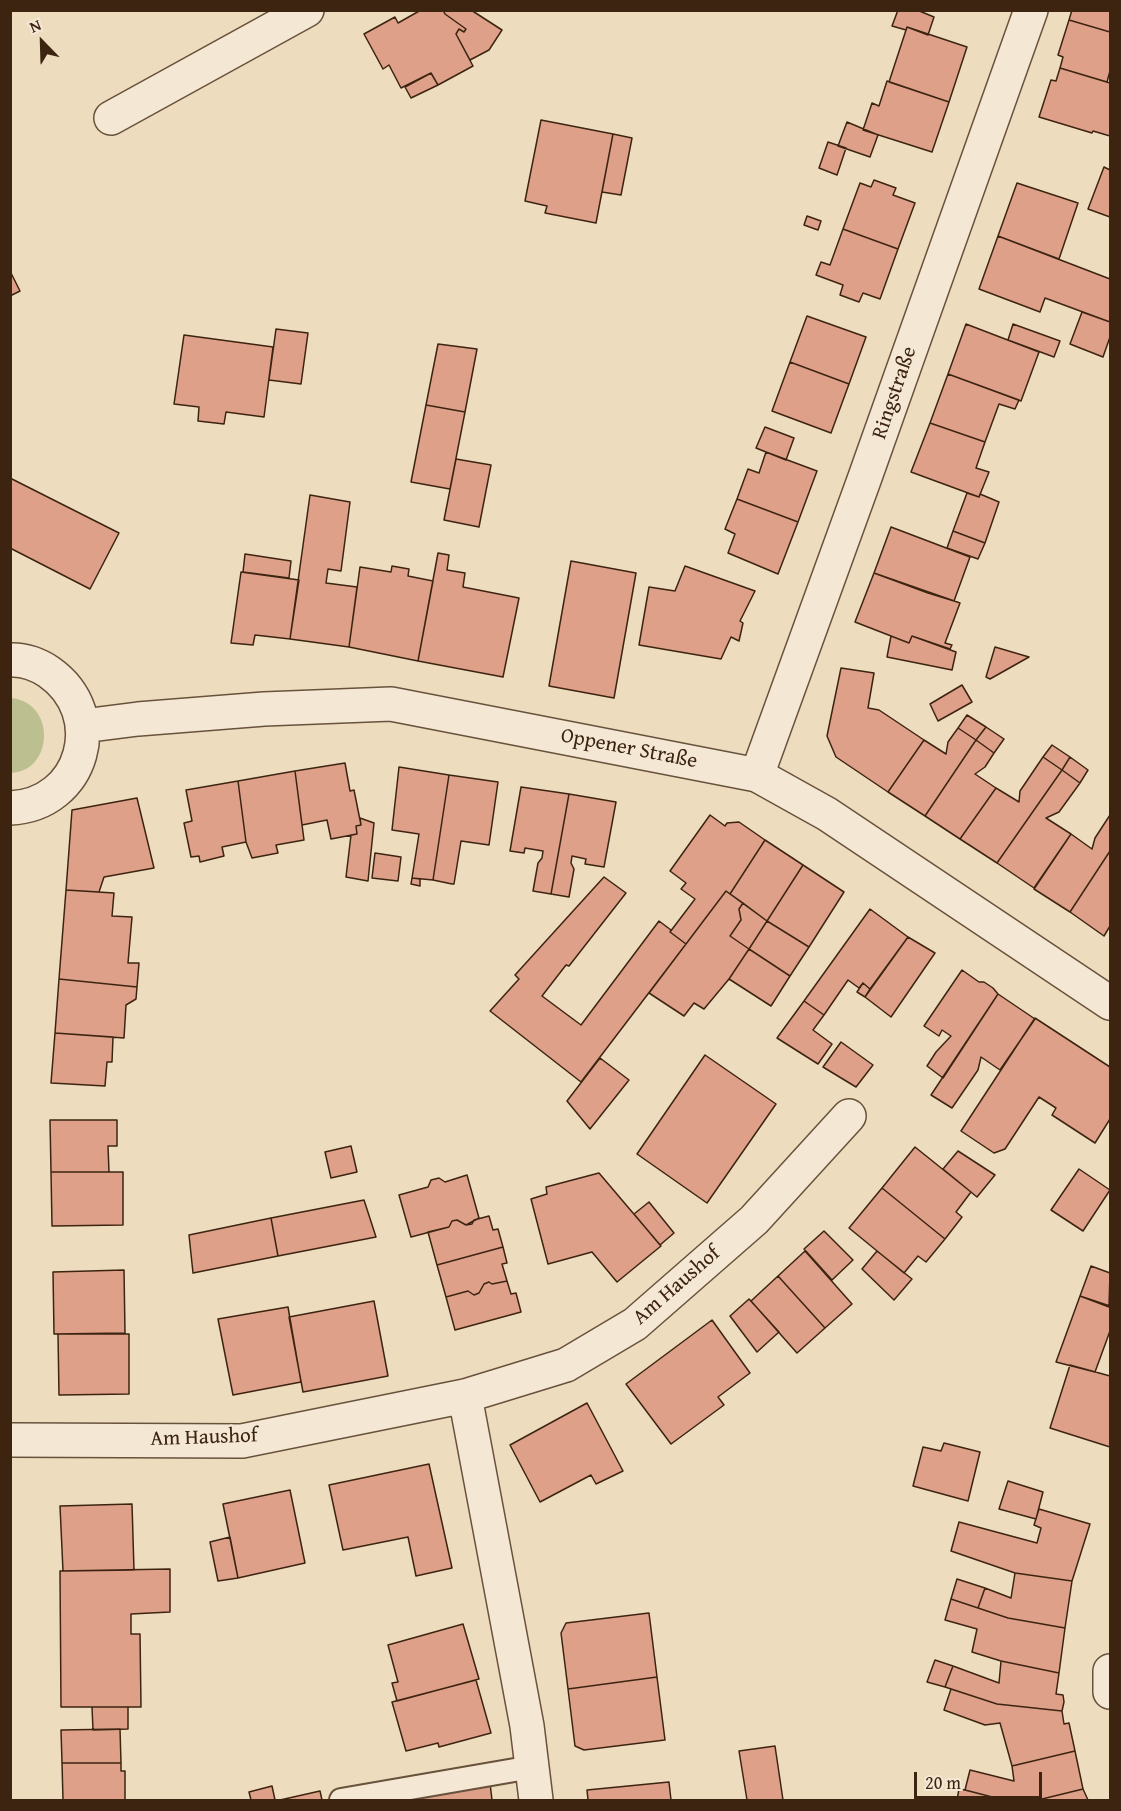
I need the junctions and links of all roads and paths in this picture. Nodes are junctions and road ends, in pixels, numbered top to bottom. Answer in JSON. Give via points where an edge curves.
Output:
{"nodes":[{"id":1,"x":307,"y":10,"type":"edge"},
{"id":2,"x":1031,"y":10,"type":"edge"},
{"id":3,"x":111,"y":118,"type":"dead end"},
{"id":4,"x":10,"y":660,"type":"edge"},
{"id":5,"x":83,"y":726,"type":"junction"},
{"id":6,"x":757,"y":775,"type":"junction"},
{"id":7,"x":10,"y":808,"type":"edge"},
{"id":8,"x":1110,"y":1003,"type":"edge"},
{"id":9,"x":849,"y":1116,"type":"dead end"},
{"id":10,"x":465,"y":1396,"type":"junction"},
{"id":11,"x":10,"y":1440,"type":"edge"},
{"id":12,"x":1110,"y":1671,"type":"edge"},
{"id":13,"x":1110,"y":1692,"type":"edge"},
{"id":14,"x":532,"y":1767,"type":"junction"},
{"id":15,"x":341,"y":1800,"type":"edge"},
{"id":16,"x":536,"y":1800,"type":"edge"}],
"edges":[{"from":1,"to":3,"type":"street"},
{"from":2,"to":6,"type":"street","name":"Ringstraße"},
{"from":4,"to":5,"type":"street","via":[[41,666],[62,681],[76,702]]},
{"from":5,"to":6,"type":"street","name":"Oppener Straße","via":[[138,719],[391,704]]},
{"from":5,"to":7,"type":"street","via":[[83,749],[75,770],[61,787],[43,801]]},
{"from":6,"to":8,"type":"street","name":"Oppener Straße","via":[[827,814]]},
{"from":9,"to":10,"type":"street","name":"Am Haushof","via":[[754,1220],[635,1324],[566,1365]]},
{"from":10,"to":11,"type":"street","name":"Am Haushof","via":[[242,1441]]},
{"from":10,"to":14,"type":"street"},
{"from":12,"to":13,"type":"street"},
{"from":14,"to":15,"type":"lane"},
{"from":14,"to":16,"type":"street"}]}
